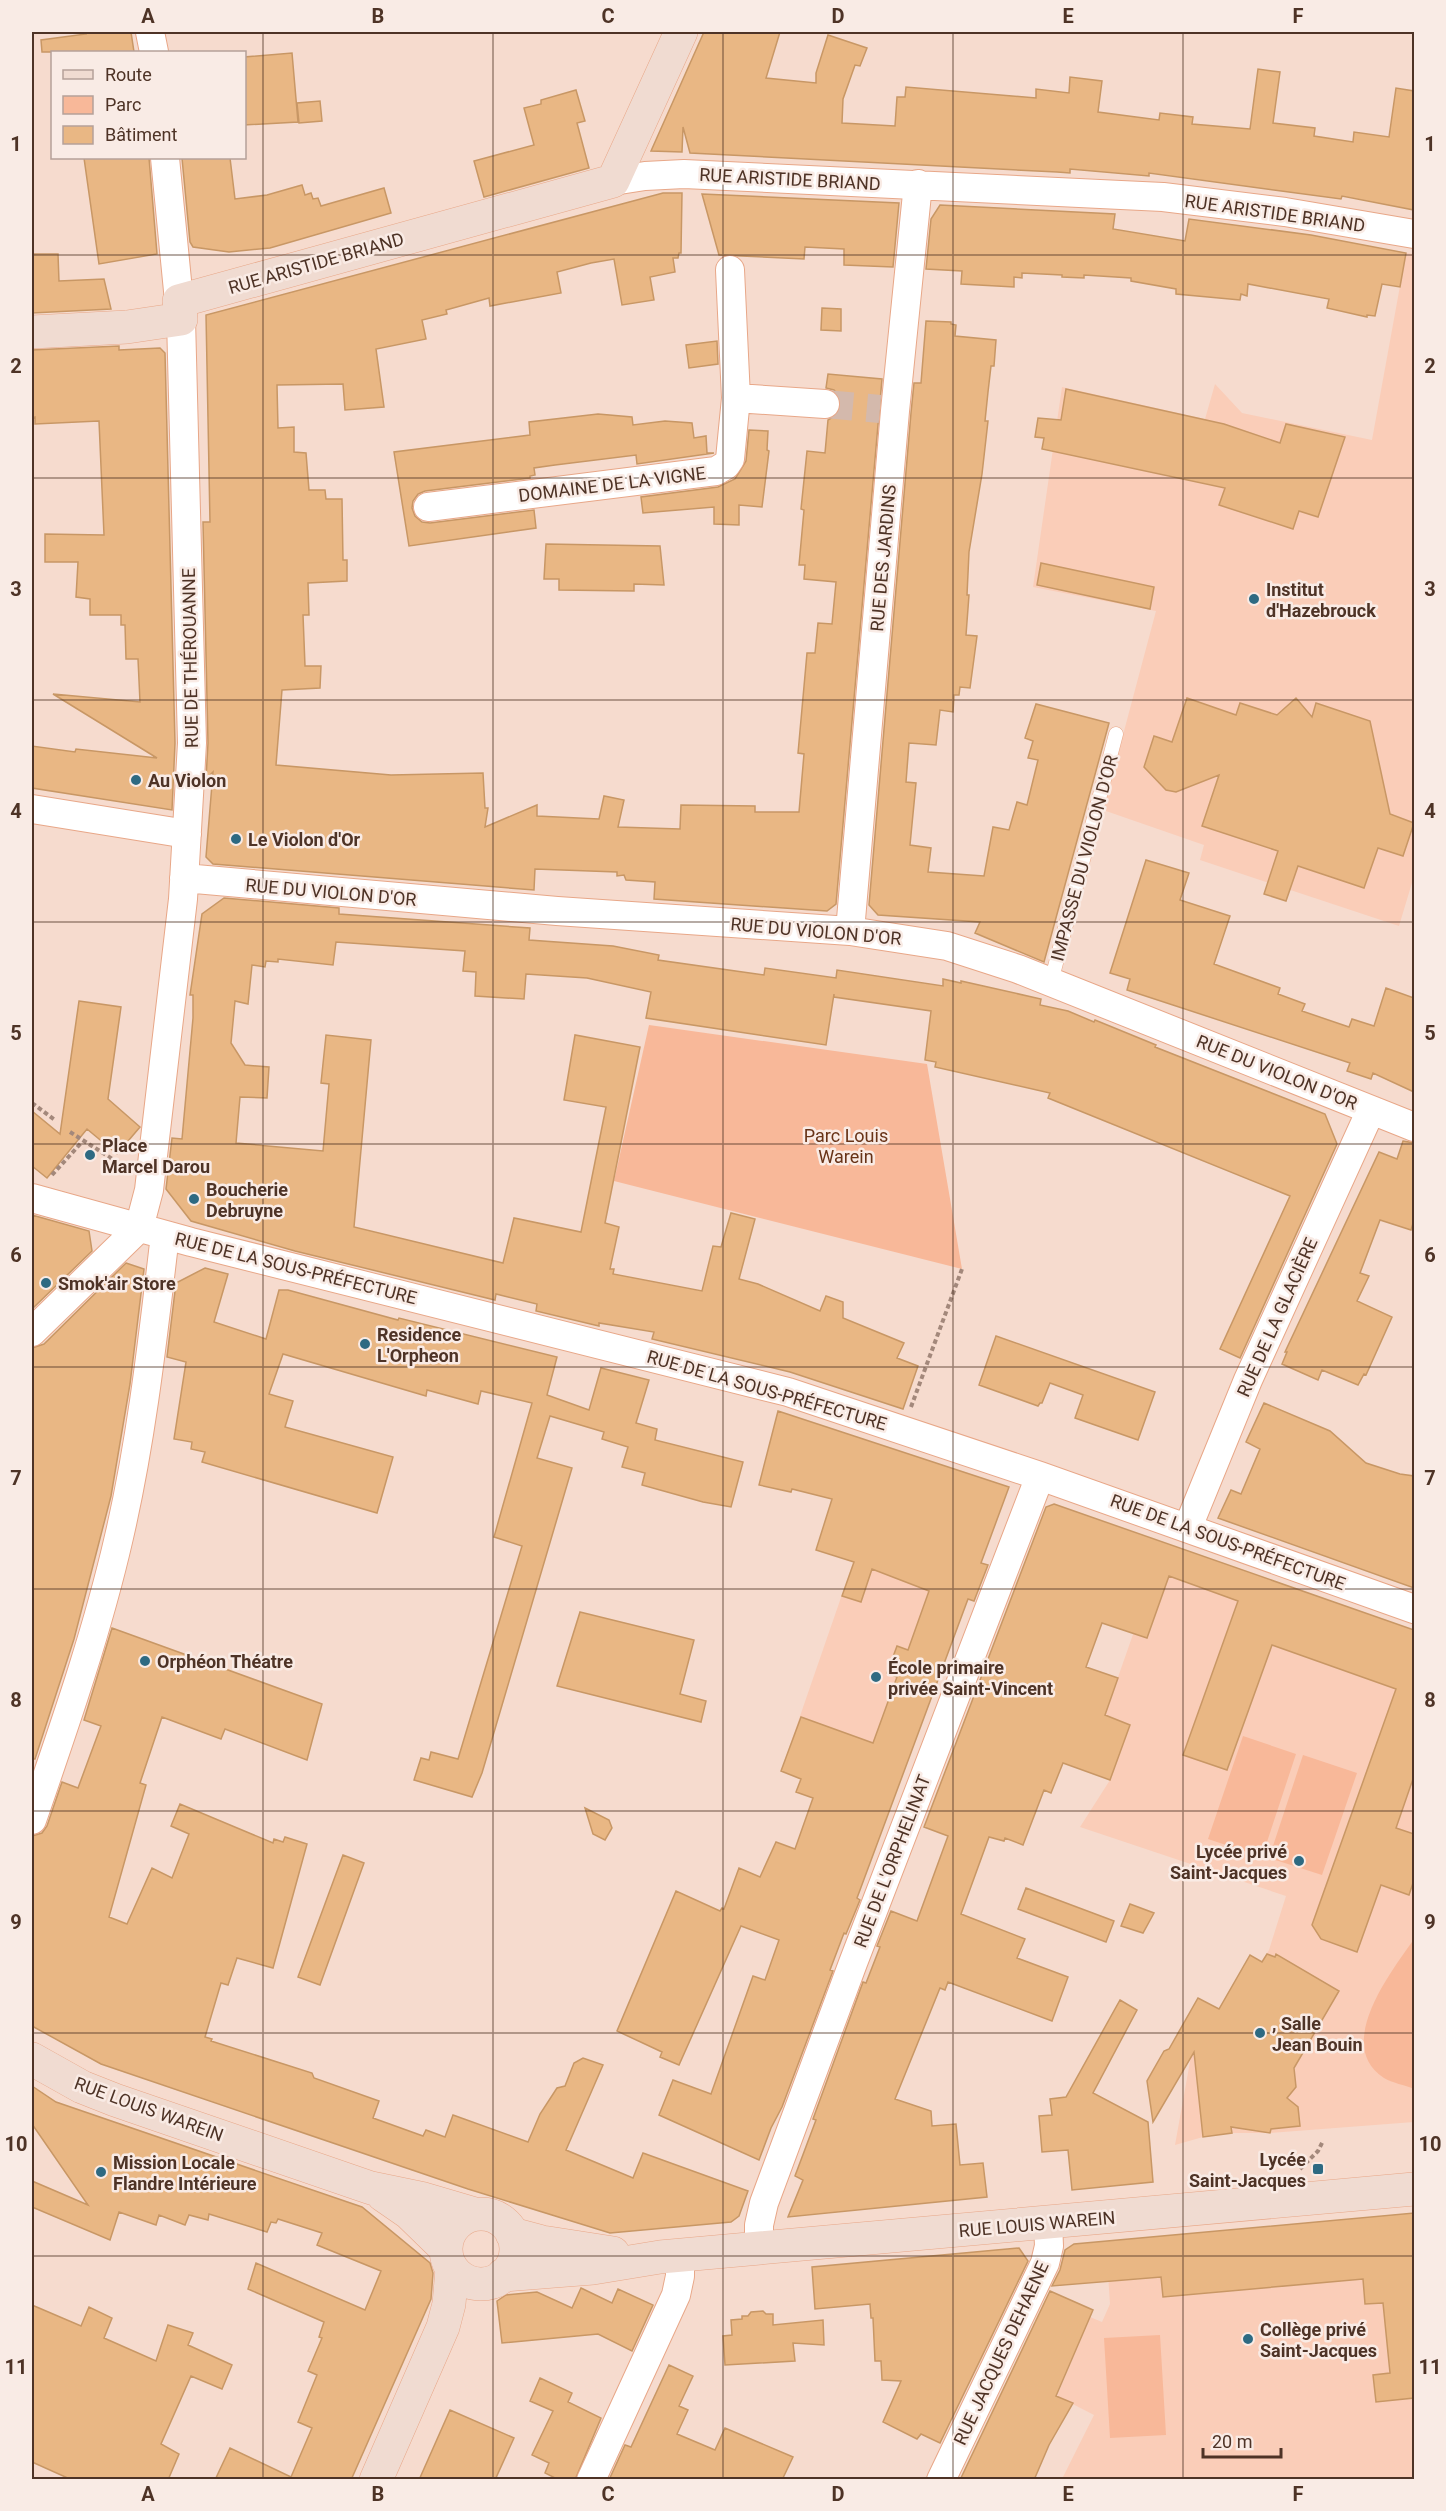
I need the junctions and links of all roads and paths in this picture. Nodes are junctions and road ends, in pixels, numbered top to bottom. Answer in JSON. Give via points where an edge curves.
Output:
{"nodes":[{"id":1,"x":150,"y":32,"type":"edge"},
{"id":2,"x":681,"y":32,"type":"edge"},
{"id":3,"x":154,"y":51,"type":"edge"},
{"id":4,"x":165,"y":159,"type":"edge"},
{"id":5,"x":613,"y":181,"type":"junction"},
{"id":6,"x":918,"y":184,"type":"junction"},
{"id":7,"x":1414,"y":234,"type":"edge"},
{"id":8,"x":730,"y":270,"type":"dead end"},
{"id":9,"x":180,"y":310,"type":"junction"},
{"id":10,"x":32,"y":332,"type":"edge"},
{"id":11,"x":736,"y":398,"type":"junction"},
{"id":12,"x":825,"y":404,"type":"tunnel mouth"},
{"id":13,"x":428,"y":507,"type":"dead end"},
{"id":14,"x":1116,"y":734,"type":"dead end"},
{"id":15,"x":32,"y":809,"type":"edge"},
{"id":16,"x":187,"y":834,"type":"junction"},
{"id":17,"x":184,"y":878,"type":"junction"},
{"id":18,"x":850,"y":931,"type":"junction"},
{"id":19,"x":1051,"y":982,"type":"junction"},
{"id":20,"x":32,"y":1103,"type":"edge"},
{"id":21,"x":1371,"y":1110,"type":"junction"},
{"id":22,"x":55,"y":1120,"type":"dead end"},
{"id":23,"x":1414,"y":1127,"type":"edge"},
{"id":24,"x":70,"y":1132,"type":"dead end"},
{"id":25,"x":82,"y":1142,"type":"junction"},
{"id":26,"x":152,"y":1169,"type":"junction"},
{"id":27,"x":32,"y":1198,"type":"edge"},
{"id":28,"x":62,"y":1207,"type":"junction"},
{"id":29,"x":152,"y":1232,"type":"junction"},
{"id":30,"x":962,"y":1269,"type":"dead end"},
{"id":31,"x":32,"y":1332,"type":"edge"},
{"id":32,"x":903,"y":1429,"type":"junction"},
{"id":33,"x":1040,"y":1476,"type":"junction"},
{"id":34,"x":1188,"y":1527,"type":"junction"},
{"id":35,"x":1414,"y":1609,"type":"edge"},
{"id":36,"x":32,"y":1820,"type":"edge"},
{"id":37,"x":32,"y":2059,"type":"edge"},
{"id":38,"x":371,"y":2188,"type":"junction"},
{"id":39,"x":1414,"y":2189,"type":"edge"},
{"id":40,"x":475,"y":2214,"type":"junction"},
{"id":41,"x":1048,"y":2223,"type":"junction"},
{"id":42,"x":512,"y":2234,"type":"junction"},
{"id":43,"x":759,"y":2250,"type":"junction"},
{"id":44,"x":670,"y":2257,"type":"junction"},
{"id":45,"x":449,"y":2259,"type":"junction"},
{"id":46,"x":495,"y":2279,"type":"junction"},
{"id":47,"x":376,"y":2480,"type":"edge"},
{"id":48,"x":393,"y":2480,"type":"edge"},
{"id":49,"x":591,"y":2480,"type":"edge"},
{"id":50,"x":941,"y":2480,"type":"edge"}],
"edges":[{"from":1,"to":3,"type":"street"},
{"from":2,"to":5,"type":"main road"},
{"from":4,"to":9,"type":"street","name":"RUE DE THÉROUANNE"},
{"from":5,"to":6,"type":"street","name":"RUE ARISTIDE BRIAND","via":[[684,174]]},
{"from":5,"to":9,"type":"main road","name":"RUE ARISTIDE BRIAND"},
{"from":6,"to":7,"type":"street","name":"RUE ARISTIDE BRIAND","via":[[1163,197]]},
{"from":6,"to":18,"type":"street","name":"RUE DES JARDINS","via":[[888,410]]},
{"from":8,"to":11,"type":"street","name":"DOMAINE DE LA VIGNE"},
{"from":9,"to":10,"type":"main road","name":"RUE ARISTIDE BRIAND","via":[[127,327]]},
{"from":9,"to":16,"type":"street","name":"RUE DE THÉROUANNE","via":[[193,698]]},
{"from":11,"to":12,"type":"street"},
{"from":11,"to":13,"type":"street","name":"DOMAINE DE LA VIGNE","via":[[730,459],[717,471]]},
{"from":14,"to":19,"type":"lane","name":"IMPASSE DU VIOLON D'OR"},
{"from":15,"to":16,"type":"street"},
{"from":16,"to":17,"type":"street","name":"RUE DE THÉROUANNE"},
{"from":17,"to":18,"type":"street","name":"RUE DU VIOLON D'OR","via":[[546,910]]},
{"from":17,"to":26,"type":"street","name":"RUE DE THÉROUANNE"},
{"from":18,"to":19,"type":"street","name":"RUE DU VIOLON D'OR","via":[[947,946]]},
{"from":19,"to":21,"type":"street","name":"RUE DU VIOLON D'OR"},
{"from":20,"to":22,"type":"path"},
{"from":21,"to":23,"type":"street","name":"RUE DU VIOLON D'OR"},
{"from":21,"to":34,"type":"street","name":"RUE DE LA GLACIÈRE","via":[[1248,1380]]},
{"from":24,"to":25,"type":"path"},
{"from":25,"to":26,"type":"path","via":[[126,1167]]},
{"from":25,"to":28,"type":"path","via":[[49,1179],[67,1195]]},
{"from":26,"to":29,"type":"street","name":"RUE DE THÉROUANNE","via":[[147,1201]]},
{"from":27,"to":28,"type":"street","name":"RUE DE LA SOUS-PRÉFECTURE"},
{"from":28,"to":29,"type":"street","name":"RUE DE LA SOUS-PRÉFECTURE"},
{"from":29,"to":31,"type":"street"},
{"from":29,"to":32,"type":"street","name":"RUE DE LA SOUS-PRÉFECTURE","via":[[741,1379]]},
{"from":29,"to":36,"type":"street","name":"RUE DE THÉROUANNE","via":[[135,1457],[105,1596]]},
{"from":30,"to":32,"type":"path"},
{"from":32,"to":33,"type":"street","name":"RUE DE LA SOUS-PRÉFECTURE"},
{"from":33,"to":34,"type":"street","name":"RUE DE LA SOUS-PRÉFECTURE"},
{"from":33,"to":43,"type":"street","name":"RUE DE L'ORPHELINAT","via":[[764,2203]]},
{"from":34,"to":35,"type":"street","name":"RUE DE LA SOUS-PRÉFECTURE"},
{"from":37,"to":38,"type":"main road","name":"RUE LOUIS WAREIN","via":[[96,2093]]},
{"from":38,"to":40,"type":"main road","name":"RUE LOUIS WAREIN"},
{"from":38,"to":45,"type":"main road","name":"RUE LOUIS WAREIN","via":[[409,2213]]},
{"from":39,"to":41,"type":"main road","name":"RUE LOUIS WAREIN"},
{"from":40,"to":42,"type":"main road","via":[[497,2218]]},
{"from":40,"to":45,"type":"main road","via":[[456,2224],[450,2233]]},
{"from":41,"to":43,"type":"main road","name":"RUE LOUIS WAREIN"},
{"from":41,"to":50,"type":"street","name":"RUE JACQUES DEHAENE","via":[[1045,2263]]},
{"from":42,"to":44,"type":"main road","name":"RUE LOUIS WAREIN","via":[[566,2247]]},
{"from":42,"to":46,"type":"main road","via":[[512,2265]]},
{"from":43,"to":44,"type":"main road","name":"RUE LOUIS WAREIN"},
{"from":44,"to":46,"type":"main road","name":"RUE LOUIS WAREIN"},
{"from":44,"to":49,"type":"street","via":[[680,2276],[676,2295]]},
{"from":45,"to":46,"type":"main road","via":[[467,2281]]},
{"from":45,"to":47,"type":"main road","via":[[449,2304],[443,2327]]},
{"from":46,"to":48,"type":"main road","via":[[450,2352]]}]}
